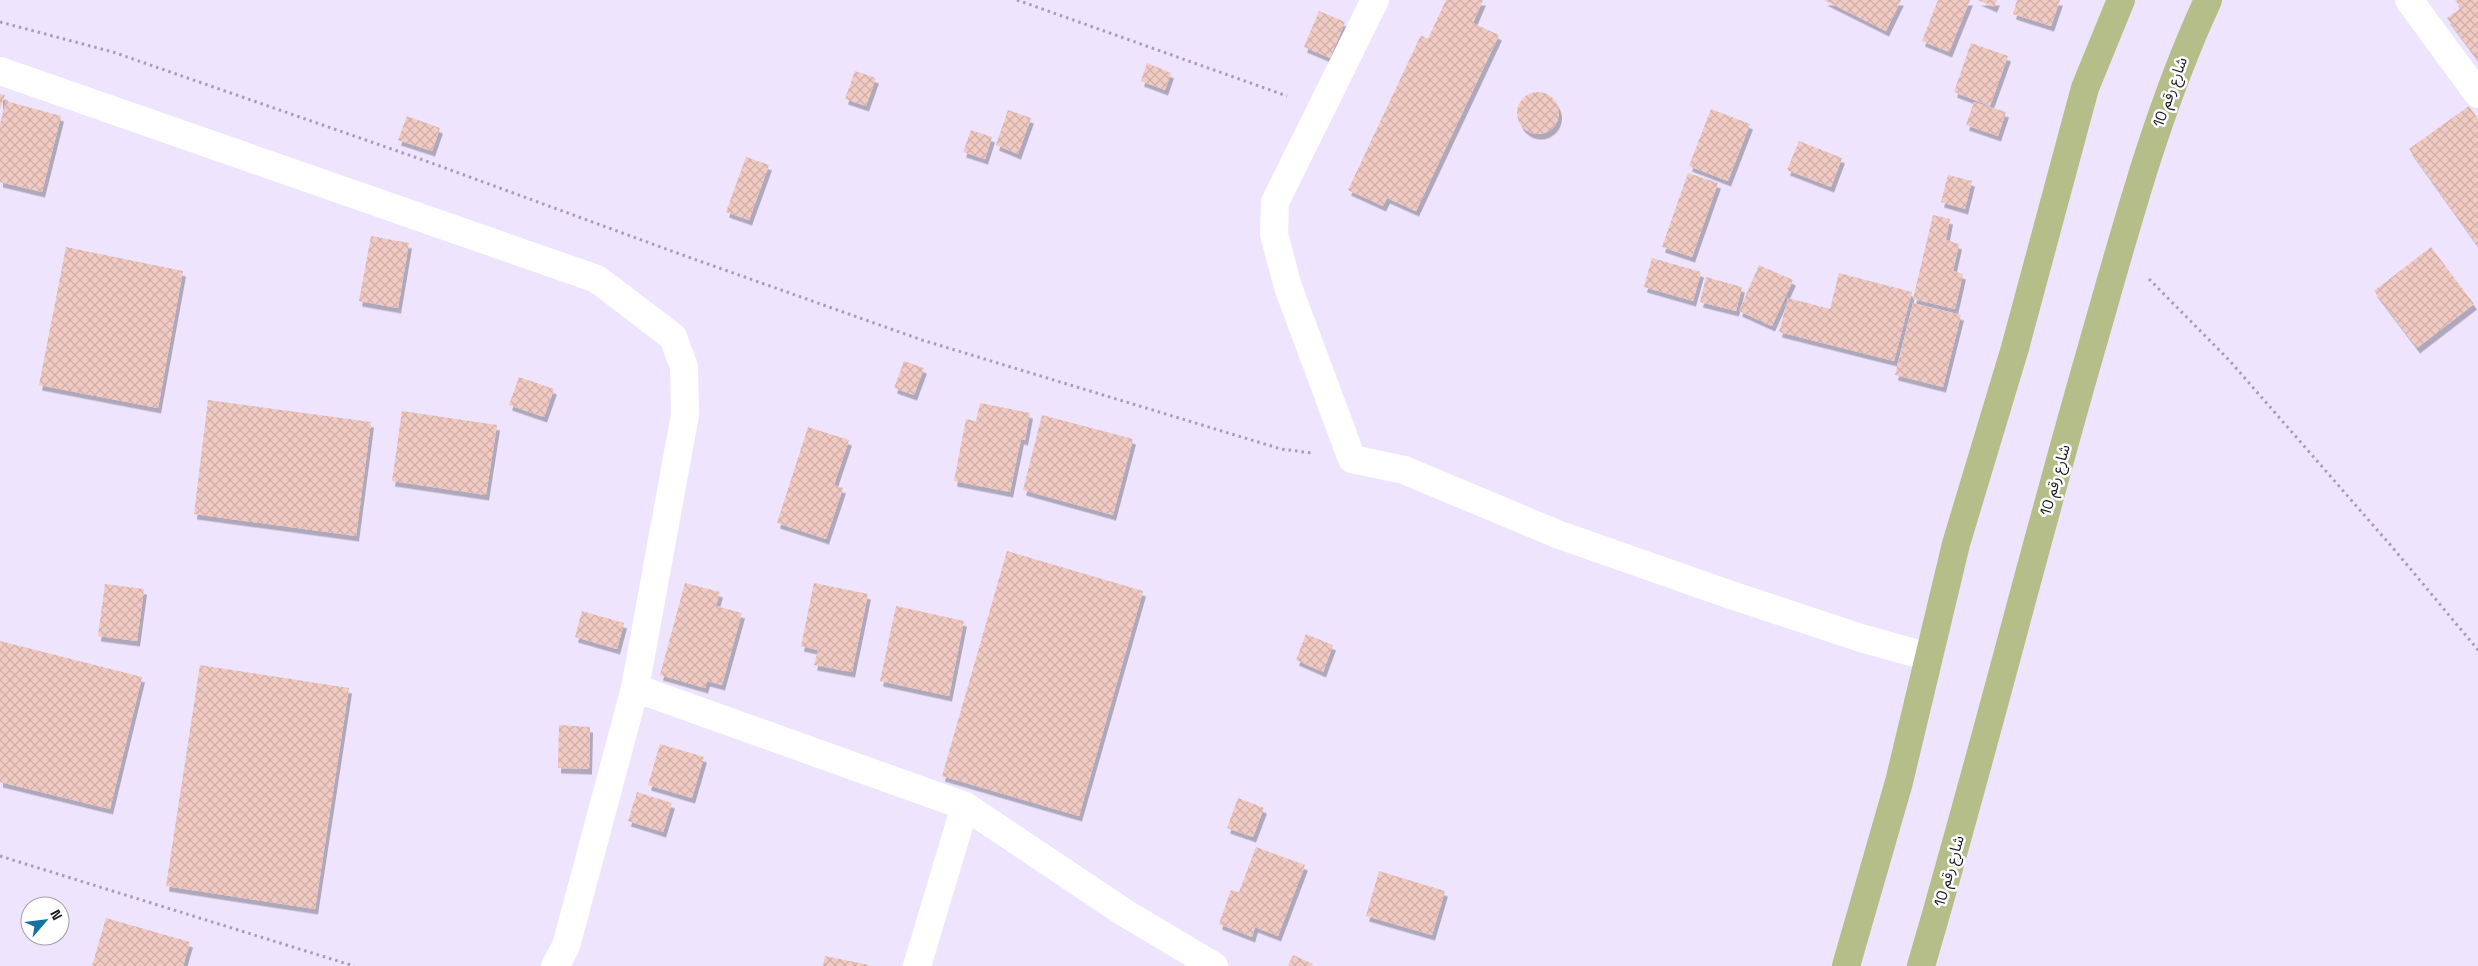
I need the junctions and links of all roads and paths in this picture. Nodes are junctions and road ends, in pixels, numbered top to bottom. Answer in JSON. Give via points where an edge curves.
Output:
{"nodes":[{"id":1,"x":1018,"y":0,"type":"edge"},
{"id":2,"x":1375,"y":0,"type":"edge"},
{"id":3,"x":2121,"y":0,"type":"edge"},
{"id":4,"x":2208,"y":0,"type":"edge"},
{"id":5,"x":2409,"y":0,"type":"edge"},
{"id":6,"x":0,"y":22,"type":"edge"},
{"id":7,"x":0,"y":71,"type":"edge"},
{"id":8,"x":2478,"y":94,"type":"edge"},
{"id":9,"x":1321,"y":108,"type":"junction"},
{"id":10,"x":2120,"y":251,"type":"junction"},
{"id":11,"x":1352,"y":459,"type":"junction"},
{"id":12,"x":2478,"y":650,"type":"edge"},
{"id":13,"x":1929,"y":657,"type":"junction"},
{"id":14,"x":635,"y":688,"type":"junction"},
{"id":15,"x":964,"y":806,"type":"junction"},
{"id":16,"x":0,"y":856,"type":"edge"},
{"id":17,"x":354,"y":966,"type":"edge"},
{"id":18,"x":555,"y":966,"type":"edge"},
{"id":19,"x":918,"y":966,"type":"edge"},
{"id":20,"x":1214,"y":966,"type":"edge"},
{"id":21,"x":1846,"y":966,"type":"edge"},
{"id":22,"x":1921,"y":966,"type":"edge"}],
"edges":[{"from":1,"to":9,"type":"path"},
{"from":2,"to":9,"type":"street"},
{"from":3,"to":13,"type":"main road","via":[[2085,88],[2016,348],[1956,544]]},
{"from":4,"to":10,"type":"main road","name":"شارع رقم 10","via":[[2161,114]]},
{"from":5,"to":8,"type":"street"},
{"from":6,"to":11,"type":"path","via":[[122,55],[922,340],[1281,449]]},
{"from":7,"to":14,"type":"street","via":[[597,279],[673,337],[684,368],[685,415]]},
{"from":9,"to":11,"type":"street","via":[[1275,202],[1274,234],[1288,288]]},
{"from":10,"to":12,"type":"path","via":[[2229,360]]},
{"from":10,"to":22,"type":"main road","name":"شارع رقم 10","via":[[2029,570],[1971,796]]},
{"from":11,"to":13,"type":"street","via":[[1404,470],[1557,534],[1860,638]]},
{"from":13,"to":21,"type":"main road","via":[[1899,782]]},
{"from":14,"to":15,"type":"street"},
{"from":14,"to":18,"type":"street","via":[[566,946]]},
{"from":15,"to":19,"type":"street"},
{"from":15,"to":20,"type":"street","via":[[1125,913]]},
{"from":16,"to":17,"type":"path"}]}
